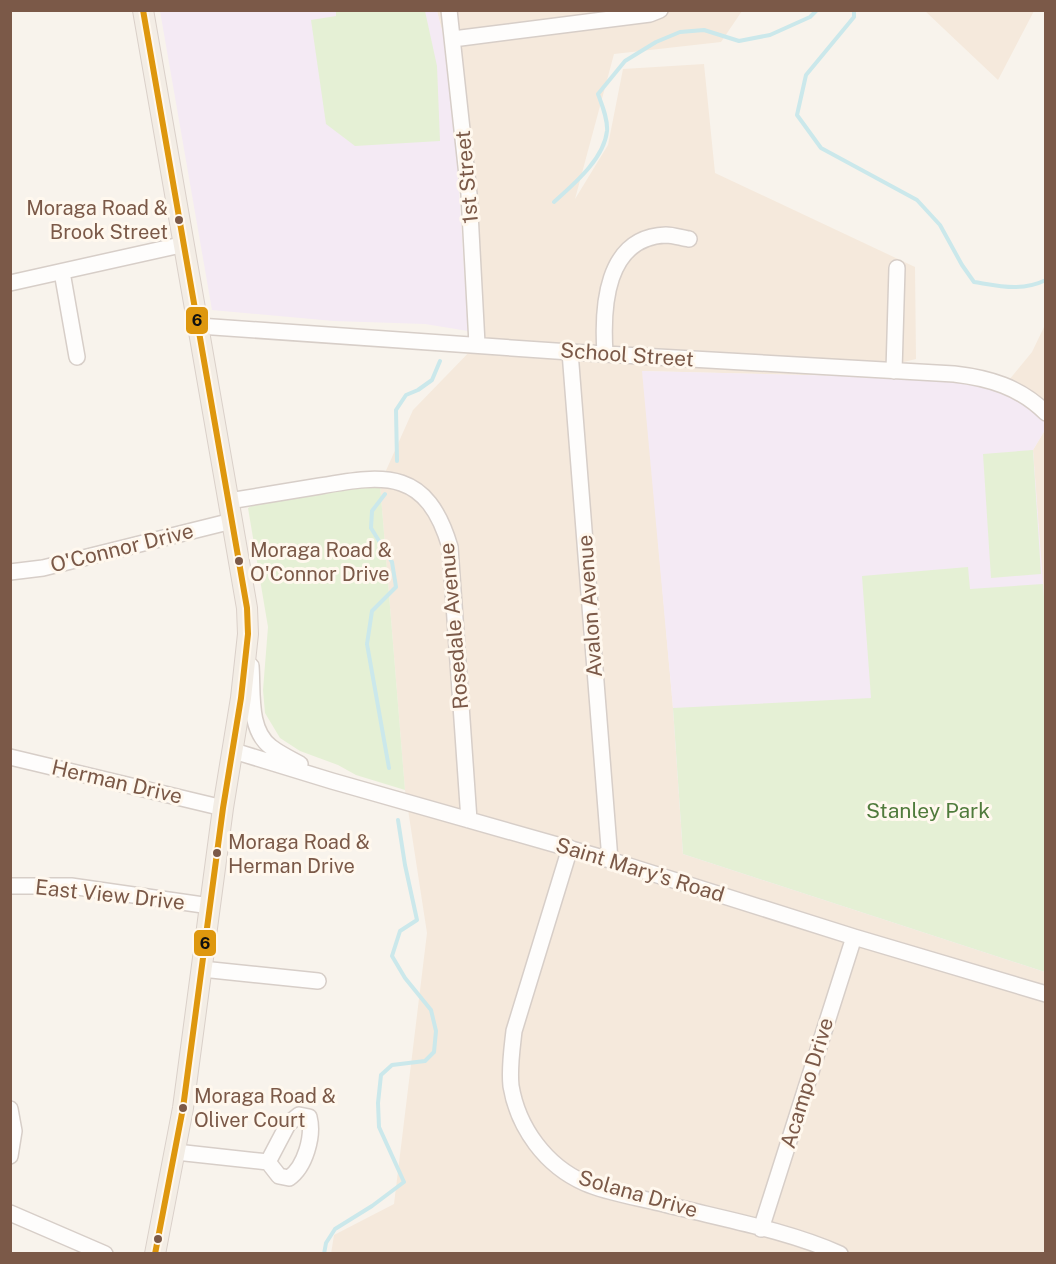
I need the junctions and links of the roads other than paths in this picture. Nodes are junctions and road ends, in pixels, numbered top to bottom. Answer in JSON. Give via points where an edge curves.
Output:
{"nodes":[{"id":1,"x":143,"y":10,"type":"edge"},
{"id":2,"x":449,"y":10,"type":"edge"},
{"id":3,"x":660,"y":10,"type":"edge"},
{"id":4,"x":453,"y":39,"type":"junction"},
{"id":5,"x":689,"y":239,"type":"dead end"},
{"id":6,"x":184,"y":244,"type":"junction"},
{"id":7,"x":897,"y":268,"type":"dead end"},
{"id":8,"x":62,"y":272,"type":"junction"},
{"id":9,"x":10,"y":283,"type":"edge"},
{"id":10,"x":200,"y":326,"type":"junction"},
{"id":11,"x":477,"y":344,"type":"junction"},
{"id":12,"x":570,"y":352,"type":"junction"},
{"id":13,"x":605,"y":353,"type":"junction"},
{"id":14,"x":77,"y":357,"type":"dead end"},
{"id":15,"x":894,"y":371,"type":"junction"},
{"id":16,"x":1046,"y":413,"type":"edge"},
{"id":17,"x":229,"y":501,"type":"junction"},
{"id":18,"x":232,"y":521,"type":"junction"},
{"id":19,"x":10,"y":572,"type":"edge"},
{"id":20,"x":248,"y":634,"type":"junction"},
{"id":21,"x":234,"y":751,"type":"junction"},
{"id":22,"x":10,"y":757,"type":"edge"},
{"id":23,"x":332,"y":781,"type":"junction"},
{"id":24,"x":223,"y":808,"type":"junction"},
{"id":25,"x":469,"y":820,"type":"junction"},
{"id":26,"x":570,"y":848,"type":"junction"},
{"id":27,"x":610,"y":860,"type":"junction"},
{"id":28,"x":10,"y":886,"type":"edge"},
{"id":29,"x":210,"y":906,"type":"junction"},
{"id":30,"x":854,"y":937,"type":"junction"},
{"id":31,"x":202,"y":969,"type":"junction"},
{"id":32,"x":318,"y":981,"type":"dead end"},
{"id":33,"x":1046,"y":994,"type":"edge"},
{"id":34,"x":10,"y":1109,"type":"edge"},
{"id":35,"x":176,"y":1152,"type":"junction"},
{"id":36,"x":10,"y":1156,"type":"edge"},
{"id":37,"x":267,"y":1162,"type":"dead end"},
{"id":38,"x":10,"y":1212,"type":"edge"},
{"id":39,"x":761,"y":1229,"type":"junction"},
{"id":40,"x":105,"y":1254,"type":"edge"},
{"id":41,"x":155,"y":1254,"type":"edge"},
{"id":42,"x":840,"y":1254,"type":"edge"}],
"edges":[{"from":1,"to":6,"type":"main road"},
{"from":2,"to":4,"type":"street","name":"1st Street"},
{"from":3,"to":4,"type":"street"},
{"from":4,"to":11,"type":"street","name":"1st Street","via":[[470,194]]},
{"from":5,"to":13,"type":"street","via":[[650,237],[624,253],[606,295]]},
{"from":6,"to":8,"type":"street"},
{"from":6,"to":10,"type":"main road"},
{"from":7,"to":15,"type":"street"},
{"from":8,"to":9,"type":"street"},
{"from":8,"to":14,"type":"street"},
{"from":10,"to":11,"type":"street","name":"School Street"},
{"from":10,"to":17,"type":"main road"},
{"from":11,"to":12,"type":"street","name":"School Street"},
{"from":12,"to":13,"type":"street","name":"School Street"},
{"from":12,"to":27,"type":"street","name":"Avalon Avenue"},
{"from":13,"to":15,"type":"street","name":"School Street"},
{"from":15,"to":16,"type":"street","name":"School Street","via":[[993,380]]},
{"from":17,"to":18,"type":"main road"},
{"from":17,"to":25,"type":"street","name":"Rosedale Avenue","via":[[362,478],[388,479],[421,494],[434,510],[450,547]]},
{"from":18,"to":19,"type":"street","name":"O'Connor Drive","via":[[43,568]]},
{"from":18,"to":20,"type":"main road"},
{"from":20,"to":21,"type":"main road"},
{"from":20,"to":23,"type":"street","via":[[253,708],[259,733],[270,747]]},
{"from":21,"to":23,"type":"street","name":"Saint Mary's Road"},
{"from":21,"to":24,"type":"main road"},
{"from":22,"to":24,"type":"street","name":"Herman Drive"},
{"from":23,"to":25,"type":"street","name":"Saint Mary's Road"},
{"from":24,"to":29,"type":"main road"},
{"from":25,"to":26,"type":"street","name":"Saint Mary's Road"},
{"from":26,"to":27,"type":"street","name":"Saint Mary's Road"},
{"from":26,"to":39,"type":"street","name":"Solana Drive","via":[[514,1031],[511,1085],[519,1117],[535,1143],[555,1164],[588,1184]]},
{"from":27,"to":30,"type":"street","name":"Saint Mary's Road"},
{"from":28,"to":29,"type":"street","name":"East View Drive","via":[[71,886]]},
{"from":29,"to":31,"type":"main road"},
{"from":30,"to":33,"type":"street","name":"Saint Mary's Road"},
{"from":30,"to":39,"type":"street","name":"Acampo Drive"},
{"from":31,"to":32,"type":"street"},
{"from":31,"to":35,"type":"main road"},
{"from":34,"to":36,"type":"street","via":[[14,1131]]},
{"from":35,"to":37,"type":"street"},
{"from":35,"to":41,"type":"main road"},
{"from":38,"to":40,"type":"street"},
{"from":39,"to":42,"type":"street","name":"Solana Drive"}]}
